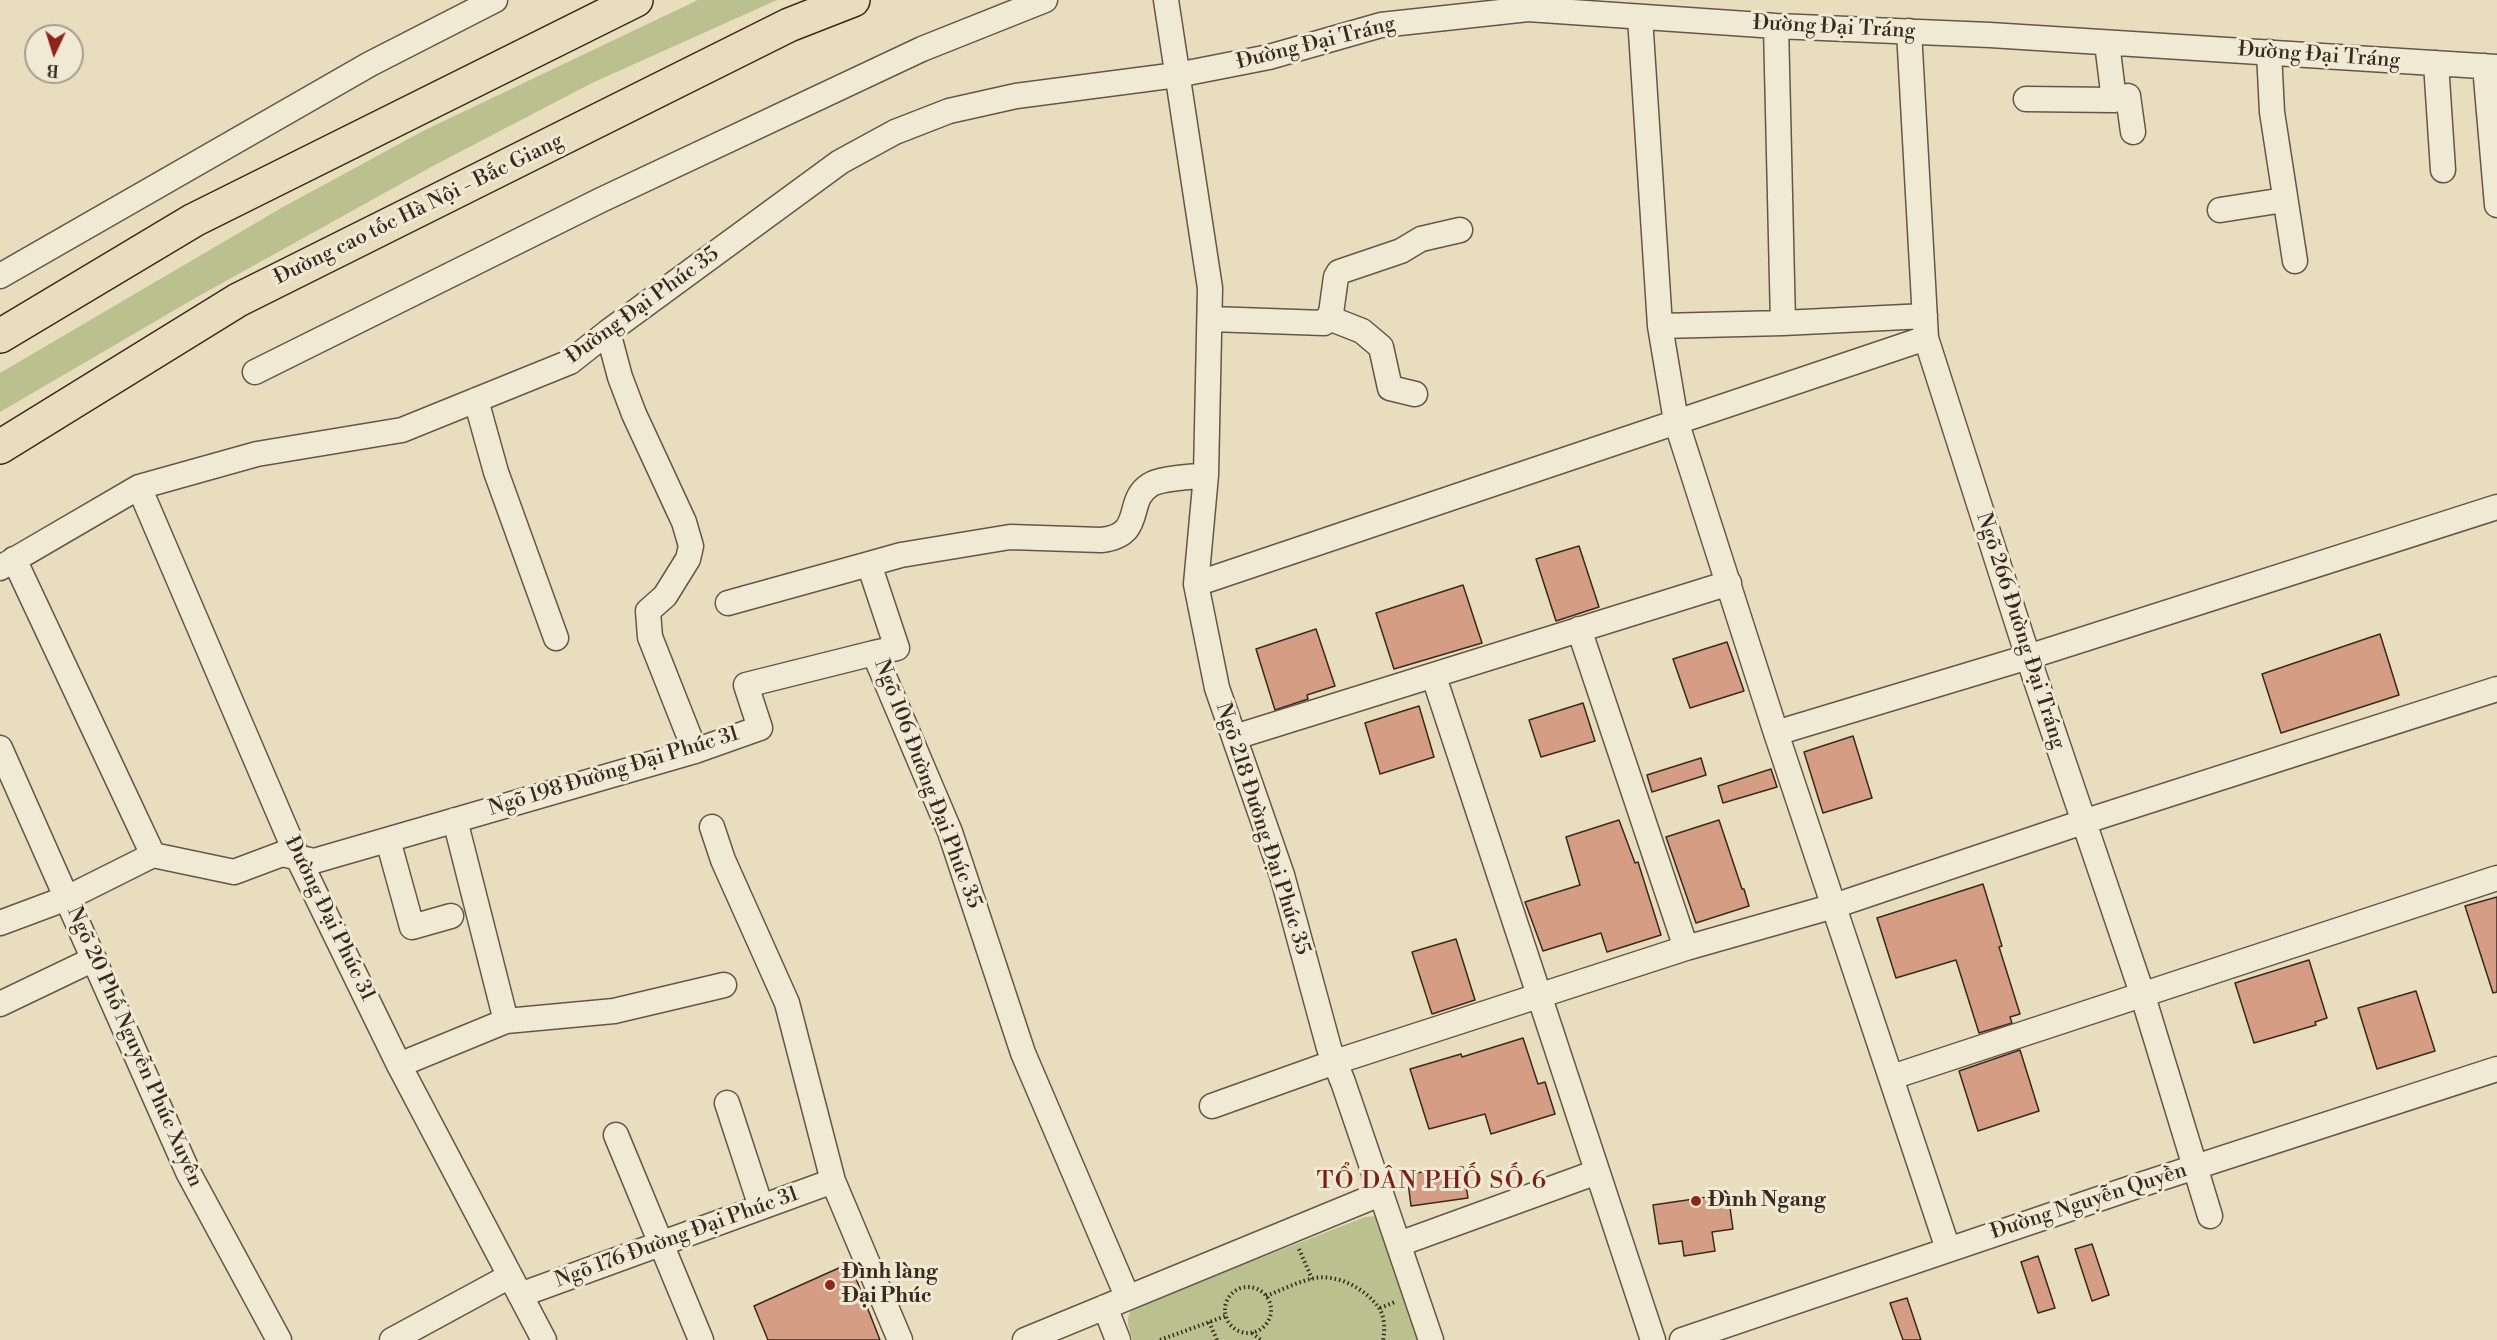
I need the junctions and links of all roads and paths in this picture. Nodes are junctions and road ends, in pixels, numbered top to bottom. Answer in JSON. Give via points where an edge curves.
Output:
{"nodes":[{"id":1,"x":495,"y":0,"type":"edge"},
{"id":2,"x":636,"y":0,"type":"edge"},
{"id":3,"x":853,"y":0,"type":"edge"},
{"id":4,"x":1045,"y":0,"type":"edge"},
{"id":5,"x":1166,"y":0,"type":"edge"},
{"id":6,"x":1640,"y":17,"type":"junction"},
{"id":7,"x":1776,"y":26,"type":"junction"},
{"id":8,"x":1909,"y":31,"type":"junction"},
{"id":9,"x":2108,"y":43,"type":"junction"},
{"id":10,"x":2269,"y":52,"type":"junction"},
{"id":11,"x":2436,"y":63,"type":"junction"},
{"id":12,"x":2491,"y":66,"type":"edge"},
{"id":13,"x":1178,"y":75,"type":"junction"},
{"id":14,"x":2026,"y":99,"type":"dead end"},
{"id":15,"x":2114,"y":100,"type":"junction"},
{"id":16,"x":2133,"y":132,"type":"dead end"},
{"id":17,"x":2443,"y":170,"type":"dead end"},
{"id":18,"x":2284,"y":200,"type":"junction"},
{"id":19,"x":2497,"y":205,"type":"edge"},
{"id":20,"x":2220,"y":210,"type":"dead end"},
{"id":21,"x":1460,"y":230,"type":"dead end"},
{"id":22,"x":2295,"y":261,"type":"dead end"},
{"id":23,"x":0,"y":276,"type":"edge"},
{"id":24,"x":1329,"y":318,"type":"junction"},
{"id":25,"x":1211,"y":319,"type":"junction"},
{"id":26,"x":1783,"y":323,"type":"junction"},
{"id":27,"x":1660,"y":326,"type":"junction"},
{"id":28,"x":1926,"y":327,"type":"junction"},
{"id":29,"x":608,"y":332,"type":"junction"},
{"id":30,"x":0,"y":336,"type":"edge"},
{"id":31,"x":255,"y":372,"type":"dead end"},
{"id":32,"x":1414,"y":394,"type":"dead end"},
{"id":33,"x":476,"y":400,"type":"junction"},
{"id":34,"x":1676,"y":421,"type":"junction"},
{"id":35,"x":0,"y":447,"type":"edge"},
{"id":36,"x":1206,"y":476,"type":"junction"},
{"id":37,"x":139,"y":487,"type":"junction"},
{"id":38,"x":2497,"y":507,"type":"edge"},
{"id":39,"x":7,"y":563,"type":"edge"},
{"id":40,"x":869,"y":564,"type":"junction"},
{"id":41,"x":1729,"y":583,"type":"junction"},
{"id":42,"x":1196,"y":584,"type":"junction"},
{"id":43,"x":728,"y":603,"type":"dead end"},
{"id":44,"x":1579,"y":629,"type":"junction"},
{"id":45,"x":556,"y":638,"type":"dead end"},
{"id":46,"x":874,"y":653,"type":"junction"},
{"id":47,"x":2028,"y":657,"type":"junction"},
{"id":48,"x":1434,"y":677,"type":"junction"},
{"id":49,"x":2497,"y":689,"type":"edge"},
{"id":50,"x":1776,"y":733,"type":"junction"},
{"id":51,"x":1235,"y":737,"type":"junction"},
{"id":52,"x":0,"y":748,"type":"edge"},
{"id":53,"x":695,"y":751,"type":"junction"},
{"id":54,"x":455,"y":820,"type":"junction"},
{"id":55,"x":2083,"y":822,"type":"junction"},
{"id":56,"x":712,"y":827,"type":"dead end"},
{"id":57,"x":388,"y":840,"type":"junction"},
{"id":58,"x":153,"y":855,"type":"junction"},
{"id":59,"x":298,"y":858,"type":"junction"},
{"id":60,"x":2497,"y":878,"type":"edge"},
{"id":61,"x":67,"y":898,"type":"junction"},
{"id":62,"x":1834,"y":906,"type":"junction"},
{"id":63,"x":451,"y":916,"type":"dead end"},
{"id":64,"x":0,"y":922,"type":"edge"},
{"id":65,"x":1686,"y":948,"type":"junction"},
{"id":66,"x":94,"y":959,"type":"junction"},
{"id":67,"x":724,"y":985,"type":"dead end"},
{"id":68,"x":2142,"y":993,"type":"junction"},
{"id":69,"x":1539,"y":998,"type":"junction"},
{"id":70,"x":0,"y":1004,"type":"edge"},
{"id":71,"x":506,"y":1021,"type":"junction"},
{"id":72,"x":1335,"y":1062,"type":"junction"},
{"id":73,"x":399,"y":1065,"type":"junction"},
{"id":74,"x":2497,"y":1069,"type":"edge"},
{"id":75,"x":1892,"y":1077,"type":"junction"},
{"id":76,"x":727,"y":1103,"type":"dead end"},
{"id":77,"x":1212,"y":1106,"type":"dead end"},
{"id":78,"x":616,"y":1135,"type":"dead end"},
{"id":79,"x":2195,"y":1167,"type":"junction"},
{"id":80,"x":1597,"y":1172,"type":"junction"},
{"id":81,"x":833,"y":1181,"type":"junction"},
{"id":82,"x":1380,"y":1194,"type":"junction"},
{"id":83,"x":761,"y":1207,"type":"junction"},
{"id":84,"x":2210,"y":1216,"type":"dead end"},
{"id":85,"x":1297,"y":1243,"type":"dead end"},
{"id":86,"x":661,"y":1244,"type":"junction"},
{"id":87,"x":1399,"y":1244,"type":"junction"},
{"id":88,"x":1948,"y":1249,"type":"junction"},
{"id":89,"x":1312,"y":1279,"type":"junction"},
{"id":90,"x":515,"y":1285,"type":"junction"},
{"id":91,"x":1127,"y":1296,"type":"junction"},
{"id":92,"x":1266,"y":1296,"type":"junction"},
{"id":93,"x":1105,"y":1307,"type":"junction"},
{"id":94,"x":1226,"y":1316,"type":"junction"},
{"id":95,"x":1209,"y":1322,"type":"junction"},
{"id":96,"x":1251,"y":1332,"type":"junction"},
{"id":97,"x":279,"y":1340,"type":"edge"},
{"id":98,"x":392,"y":1340,"type":"edge"},
{"id":99,"x":544,"y":1340,"type":"edge"},
{"id":100,"x":701,"y":1340,"type":"edge"},
{"id":101,"x":900,"y":1340,"type":"edge"},
{"id":102,"x":1025,"y":1340,"type":"edge"},
{"id":103,"x":1118,"y":1340,"type":"edge"},
{"id":104,"x":1160,"y":1340,"type":"edge"},
{"id":105,"x":1217,"y":1340,"type":"edge"},
{"id":106,"x":1261,"y":1340,"type":"edge"},
{"id":107,"x":1383,"y":1340,"type":"edge"},
{"id":108,"x":1431,"y":1340,"type":"edge"},
{"id":109,"x":1653,"y":1340,"type":"edge"},
{"id":110,"x":1682,"y":1340,"type":"edge"}],
"edges":[{"from":1,"to":23,"type":"street","via":[[370,63]]},
{"from":2,"to":30,"type":"highway","via":[[194,220]]},
{"from":3,"to":35,"type":"highway","name":"Đường cao tốc Hà Nội - Bắc Giang","via":[[789,25],[238,300]]},
{"from":4,"to":31,"type":"street","via":[[922,49],[622,190]]},
{"from":5,"to":13,"type":"street","name":"Ngõ 218 Đường Đại Phúc 35"},
{"from":6,"to":7,"type":"street","name":"Đường Đại Tráng"},
{"from":6,"to":13,"type":"street","name":"Đường Đại Tráng","via":[[1528,9],[1381,25],[1269,57]]},
{"from":6,"to":27,"type":"street"},
{"from":7,"to":8,"type":"street","name":"Đường Đại Tráng"},
{"from":7,"to":26,"type":"street"},
{"from":8,"to":9,"type":"street","name":"Đường Đại Tráng"},
{"from":8,"to":28,"type":"street","name":"Ngõ 266 Đường Đại Tráng"},
{"from":9,"to":10,"type":"street","name":"Đường Đại Tráng"},
{"from":9,"to":15,"type":"street"},
{"from":10,"to":11,"type":"street","name":"Đường Đại Tráng"},
{"from":10,"to":18,"type":"street","via":[[2272,112]]},
{"from":11,"to":12,"type":"street","name":"Đường Đại Tráng"},
{"from":11,"to":17,"type":"street"},
{"from":12,"to":19,"type":"street"},
{"from":13,"to":25,"type":"street","name":"Ngõ 218 Đường Đại Phúc 35","via":[[1210,288]]},
{"from":13,"to":29,"type":"street","name":"Đường Đại Phúc 35","via":[[1016,96],[949,111],[895,132],[840,162]]},
{"from":14,"to":15,"type":"street"},
{"from":15,"to":16,"type":"street","via":[[2128,96]]},
{"from":18,"to":20,"type":"street"},
{"from":18,"to":22,"type":"street"},
{"from":21,"to":24,"type":"street","via":[[1421,239],[1401,251],[1339,272]]},
{"from":24,"to":25,"type":"street","via":[[1319,324]]},
{"from":24,"to":32,"type":"street","via":[[1362,331],[1382,347],[1390,388]]},
{"from":25,"to":36,"type":"street","name":"Ngõ 218 Đường Đại Phúc 35"},
{"from":26,"to":27,"type":"street"},
{"from":26,"to":28,"type":"street"},
{"from":27,"to":34,"type":"street"},
{"from":28,"to":34,"type":"street"},
{"from":28,"to":47,"type":"street","name":"Ngõ 266 Đường Đại Tráng"},
{"from":29,"to":33,"type":"street","name":"Đường Đại Phúc 35","via":[[570,362]]},
{"from":29,"to":53,"type":"street","via":[[634,414],[684,522],[691,546],[688,559],[664,596],[648,611],[650,637]]},
{"from":33,"to":37,"type":"street","name":"Đường Đại Phúc 35","via":[[402,430],[257,454]]},
{"from":33,"to":45,"type":"street","via":[[496,472]]},
{"from":34,"to":41,"type":"street"},
{"from":34,"to":42,"type":"street"},
{"from":36,"to":40,"type":"street","via":[[1151,484],[1143,492],[1128,527],[1116,539],[1010,537]]},
{"from":36,"to":42,"type":"street","name":"Ngõ 218 Đường Đại Phúc 35"},
{"from":37,"to":39,"type":"street","name":"Đường Đại Phúc 35"},
{"from":37,"to":59,"type":"street","name":"Đường Đại Phúc 31"},
{"from":38,"to":47,"type":"street"},
{"from":39,"to":58,"type":"street"},
{"from":40,"to":43,"type":"street"},
{"from":40,"to":46,"type":"street","name":"Ngõ 106 Đường Đại Phúc 35","via":[[897,648]]},
{"from":41,"to":44,"type":"street"},
{"from":41,"to":50,"type":"street"},
{"from":42,"to":51,"type":"street","name":"Ngõ 218 Đường Đại Phúc 35","via":[[1216,688]]},
{"from":44,"to":48,"type":"street"},
{"from":44,"to":65,"type":"street"},
{"from":46,"to":53,"type":"street","name":"Ngõ 198 Đường Đại Phúc 31","via":[[746,685],[760,728]]},
{"from":46,"to":91,"type":"street","name":"Ngõ 106 Đường Đại Phúc 35","via":[[950,832],[1023,1053]]},
{"from":47,"to":50,"type":"street"},
{"from":47,"to":55,"type":"street","name":"Ngõ 266 Đường Đại Tráng"},
{"from":48,"to":51,"type":"street"},
{"from":48,"to":69,"type":"street"},
{"from":49,"to":55,"type":"street"},
{"from":50,"to":62,"type":"street"},
{"from":51,"to":72,"type":"street","name":"Ngõ 218 Đường Đại Phúc 35","via":[[1282,875]]},
{"from":52,"to":61,"type":"street","name":"Ngõ 20 Phố Nguyễn Phúc Xuyên"},
{"from":53,"to":54,"type":"street","name":"Ngõ 198 Đường Đại Phúc 31"},
{"from":54,"to":57,"type":"street","name":"Ngõ 198 Đường Đại Phúc 31"},
{"from":54,"to":71,"type":"street"},
{"from":55,"to":62,"type":"street"},
{"from":55,"to":68,"type":"street","name":"Ngõ 266 Đường Đại Tráng"},
{"from":56,"to":81,"type":"street","via":[[736,891],[787,1003]]},
{"from":57,"to":59,"type":"street","name":"Ngõ 198 Đường Đại Phúc 31","via":[[314,861]]},
{"from":57,"to":63,"type":"street","via":[[412,927]]},
{"from":58,"to":59,"type":"street","name":"Ngõ 198 Đường Đại Phúc 31","via":[[234,872],[282,854]]},
{"from":58,"to":61,"type":"street"},
{"from":59,"to":73,"type":"street","name":"Đường Đại Phúc 31"},
{"from":60,"to":68,"type":"street"},
{"from":61,"to":64,"type":"street"},
{"from":61,"to":66,"type":"street","name":"Ngõ 20 Phố Nguyễn Phúc Xuyên"},
{"from":62,"to":65,"type":"street"},
{"from":62,"to":75,"type":"street"},
{"from":65,"to":69,"type":"street"},
{"from":66,"to":70,"type":"street"},
{"from":66,"to":97,"type":"street","name":"Ngõ 20 Phố Nguyễn Phúc Xuyên","via":[[188,1172]]},
{"from":67,"to":71,"type":"street","via":[[614,1011]]},
{"from":68,"to":75,"type":"street"},
{"from":68,"to":79,"type":"street","name":"Ngõ 266 Đường Đại Tráng"},
{"from":69,"to":72,"type":"street"},
{"from":69,"to":80,"type":"street"},
{"from":71,"to":73,"type":"street"},
{"from":72,"to":77,"type":"street"},
{"from":72,"to":82,"type":"street","name":"Ngõ 218 Đường Đại Phúc 35"},
{"from":73,"to":90,"type":"street","name":"Đường Đại Phúc 31"},
{"from":74,"to":79,"type":"street","name":"Đường Nguyễn Quyền"},
{"from":75,"to":88,"type":"street"},
{"from":76,"to":83,"type":"street"},
{"from":78,"to":86,"type":"street"},
{"from":79,"to":84,"type":"street","name":"Ngõ 266 Đường Đại Tráng"},
{"from":79,"to":88,"type":"street","name":"Đường Nguyễn Quyền"},
{"from":80,"to":87,"type":"street"},
{"from":80,"to":109,"type":"street"},
{"from":81,"to":83,"type":"street","name":"Ngõ 176 Đường Đại Phúc 31"},
{"from":81,"to":101,"type":"street"},
{"from":82,"to":87,"type":"street","name":"Ngõ 218 Đường Đại Phúc 35"},
{"from":82,"to":91,"type":"street"},
{"from":83,"to":86,"type":"street","name":"Ngõ 176 Đường Đại Phúc 31"},
{"from":85,"to":89,"type":"path"},
{"from":86,"to":90,"type":"street","name":"Ngõ 176 Đường Đại Phúc 31"},
{"from":86,"to":100,"type":"street"},
{"from":87,"to":108,"type":"street","name":"Ngõ 218 Đường Đại Phúc 35"},
{"from":88,"to":110,"type":"street","name":"Đường Nguyễn Quyền"},
{"from":89,"to":92,"type":"path"},
{"from":89,"to":107,"type":"path","via":[[1339,1280],[1364,1292],[1381,1312]]},
{"from":90,"to":98,"type":"street","name":"Ngõ 176 Đường Đại Phúc 31"},
{"from":90,"to":99,"type":"street","name":"Đường Đại Phúc 31"},
{"from":91,"to":93,"type":"street"},
{"from":92,"to":94,"type":"path","via":[[1253,1287],[1237,1290],[1226,1302]]},
{"from":92,"to":96,"type":"path","via":[[1271,1305],[1270,1317],[1264,1326]]},
{"from":93,"to":102,"type":"street"},
{"from":93,"to":103,"type":"street"},
{"from":94,"to":95,"type":"path"},
{"from":94,"to":96,"type":"path","via":[[1237,1330]]},
{"from":95,"to":104,"type":"path"},
{"from":95,"to":105,"type":"path"},
{"from":96,"to":106,"type":"path"}]}
